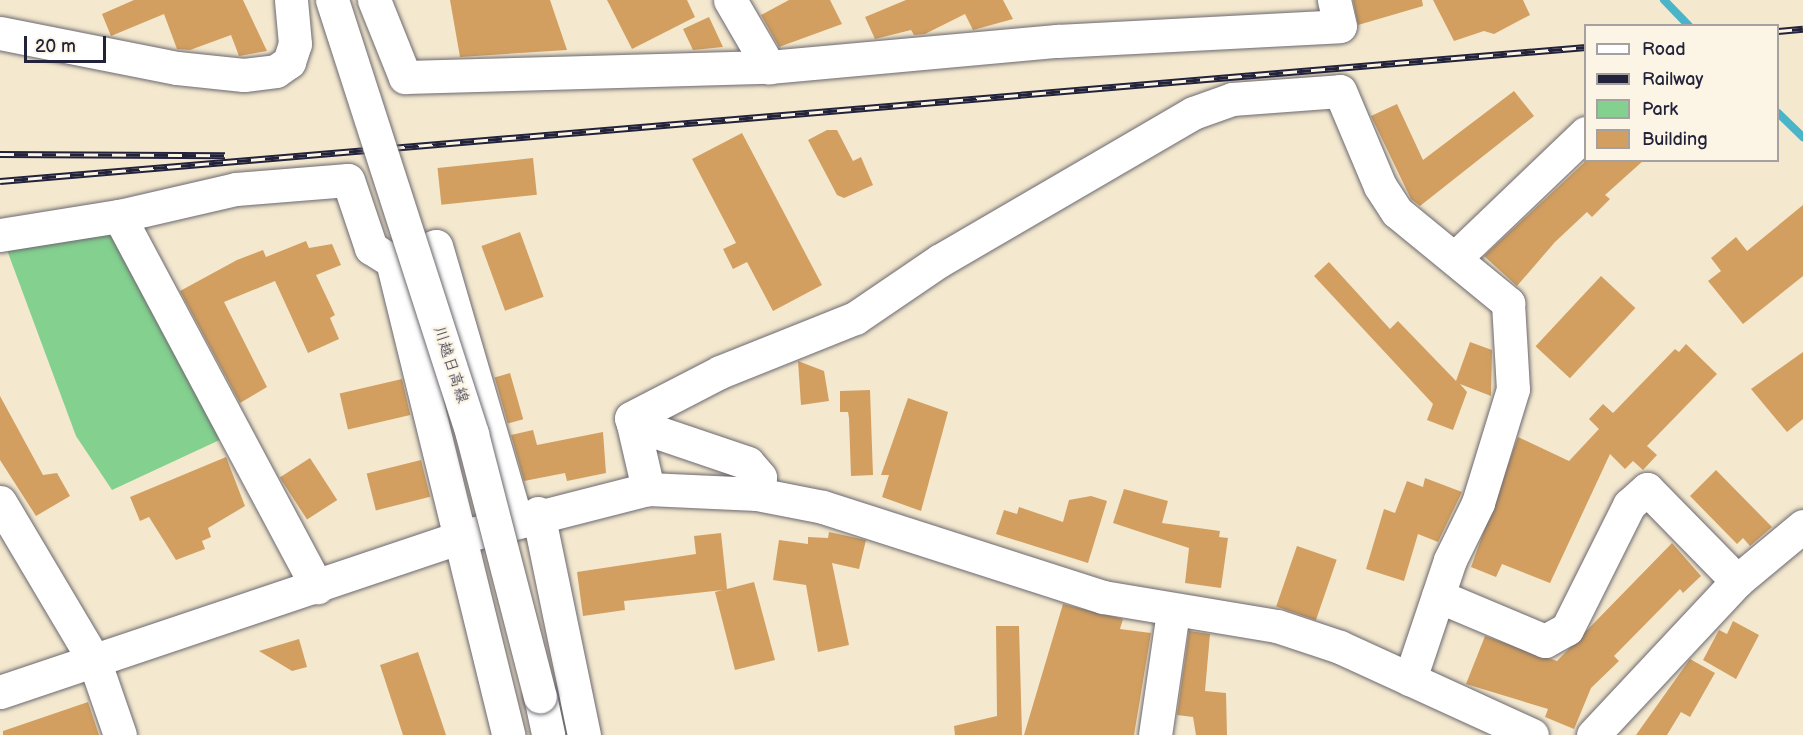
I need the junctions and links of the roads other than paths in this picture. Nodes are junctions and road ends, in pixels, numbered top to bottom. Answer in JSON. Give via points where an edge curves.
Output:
{"nodes":[{"id":1,"x":332,"y":0,"type":"edge"},
{"id":2,"x":374,"y":0,"type":"edge"},
{"id":3,"x":1334,"y":0,"type":"edge"},
{"id":4,"x":294,"y":1,"type":"edge"},
{"id":5,"x":738,"y":2,"type":"edge"},
{"id":6,"x":0,"y":33,"type":"edge"},
{"id":7,"x":769,"y":67,"type":"junction"},
{"id":8,"x":1584,"y":135,"type":"edge"},
{"id":9,"x":119,"y":216,"type":"junction"},
{"id":10,"x":0,"y":235,"type":"edge"},
{"id":11,"x":1455,"y":258,"type":"junction"},
{"id":12,"x":392,"y":261,"type":"junction"},
{"id":13,"x":633,"y":424,"type":"junction"},
{"id":14,"x":648,"y":489,"type":"junction"},
{"id":15,"x":757,"y":494,"type":"junction"},
{"id":16,"x":0,"y":504,"type":"edge"},
{"id":17,"x":527,"y":517,"type":"junction"},
{"id":18,"x":1803,"y":526,"type":"edge"},
{"id":19,"x":460,"y":537,"type":"junction"},
{"id":20,"x":1737,"y":581,"type":"junction"},
{"id":21,"x":317,"y":587,"type":"junction"},
{"id":22,"x":1438,"y":596,"type":"junction"},
{"id":23,"x":1173,"y":612,"type":"junction"},
{"id":24,"x":94,"y":660,"type":"junction"},
{"id":25,"x":1410,"y":679,"type":"junction"},
{"id":26,"x":0,"y":692,"type":"edge"},
{"id":27,"x":120,"y":735,"type":"edge"},
{"id":28,"x":508,"y":735,"type":"edge"},
{"id":29,"x":548,"y":735,"type":"edge"},
{"id":30,"x":584,"y":735,"type":"edge"},
{"id":31,"x":1155,"y":735,"type":"edge"},
{"id":32,"x":1532,"y":735,"type":"edge"},
{"id":33,"x":1593,"y":735,"type":"edge"}],
"edges":[{"from":1,"to":29,"type":"street","name":"川越日高線","bridge":true,"via":[[472,434]]},
{"from":2,"to":7,"type":"street","via":[[405,77]]},
{"from":3,"to":7,"type":"street","via":[[1340,26],[1057,41]]},
{"from":4,"to":6,"type":"street","via":[[295,44],[289,62],[276,71],[244,75],[177,68]]},
{"from":5,"to":7,"type":"street"},
{"from":8,"to":11,"type":"street"},
{"from":9,"to":10,"type":"street"},
{"from":9,"to":12,"type":"street","via":[[141,207],[236,189],[348,180],[371,248]]},
{"from":9,"to":21,"type":"street"},
{"from":11,"to":13,"type":"street","via":[[1397,212],[1380,186],[1340,91],[1232,99],[1193,113],[975,239],[855,318],[720,372],[631,418]]},
{"from":11,"to":22,"type":"street","via":[[1508,303],[1513,389],[1478,503]]},
{"from":12,"to":17,"type":"street","via":[[436,246]]},
{"from":12,"to":19,"type":"street"},
{"from":13,"to":14,"type":"street"},
{"from":13,"to":15,"type":"street","via":[[747,464],[759,477]]},
{"from":14,"to":15,"type":"street"},
{"from":14,"to":17,"type":"street"},
{"from":15,"to":23,"type":"street","via":[[906,530],[1103,597]]},
{"from":16,"to":24,"type":"street"},
{"from":17,"to":19,"type":"street"},
{"from":17,"to":30,"type":"street"},
{"from":18,"to":20,"type":"street"},
{"from":19,"to":21,"type":"street"},
{"from":19,"to":28,"type":"street"},
{"from":20,"to":22,"type":"street","via":[[1647,489],[1629,505],[1567,629],[1545,641]]},
{"from":20,"to":33,"type":"street"},
{"from":21,"to":24,"type":"street"},
{"from":22,"to":25,"type":"street"},
{"from":23,"to":25,"type":"street","via":[[1277,626]]},
{"from":23,"to":31,"type":"street"},
{"from":24,"to":26,"type":"street"},
{"from":24,"to":27,"type":"street"},
{"from":25,"to":32,"type":"street"}]}
